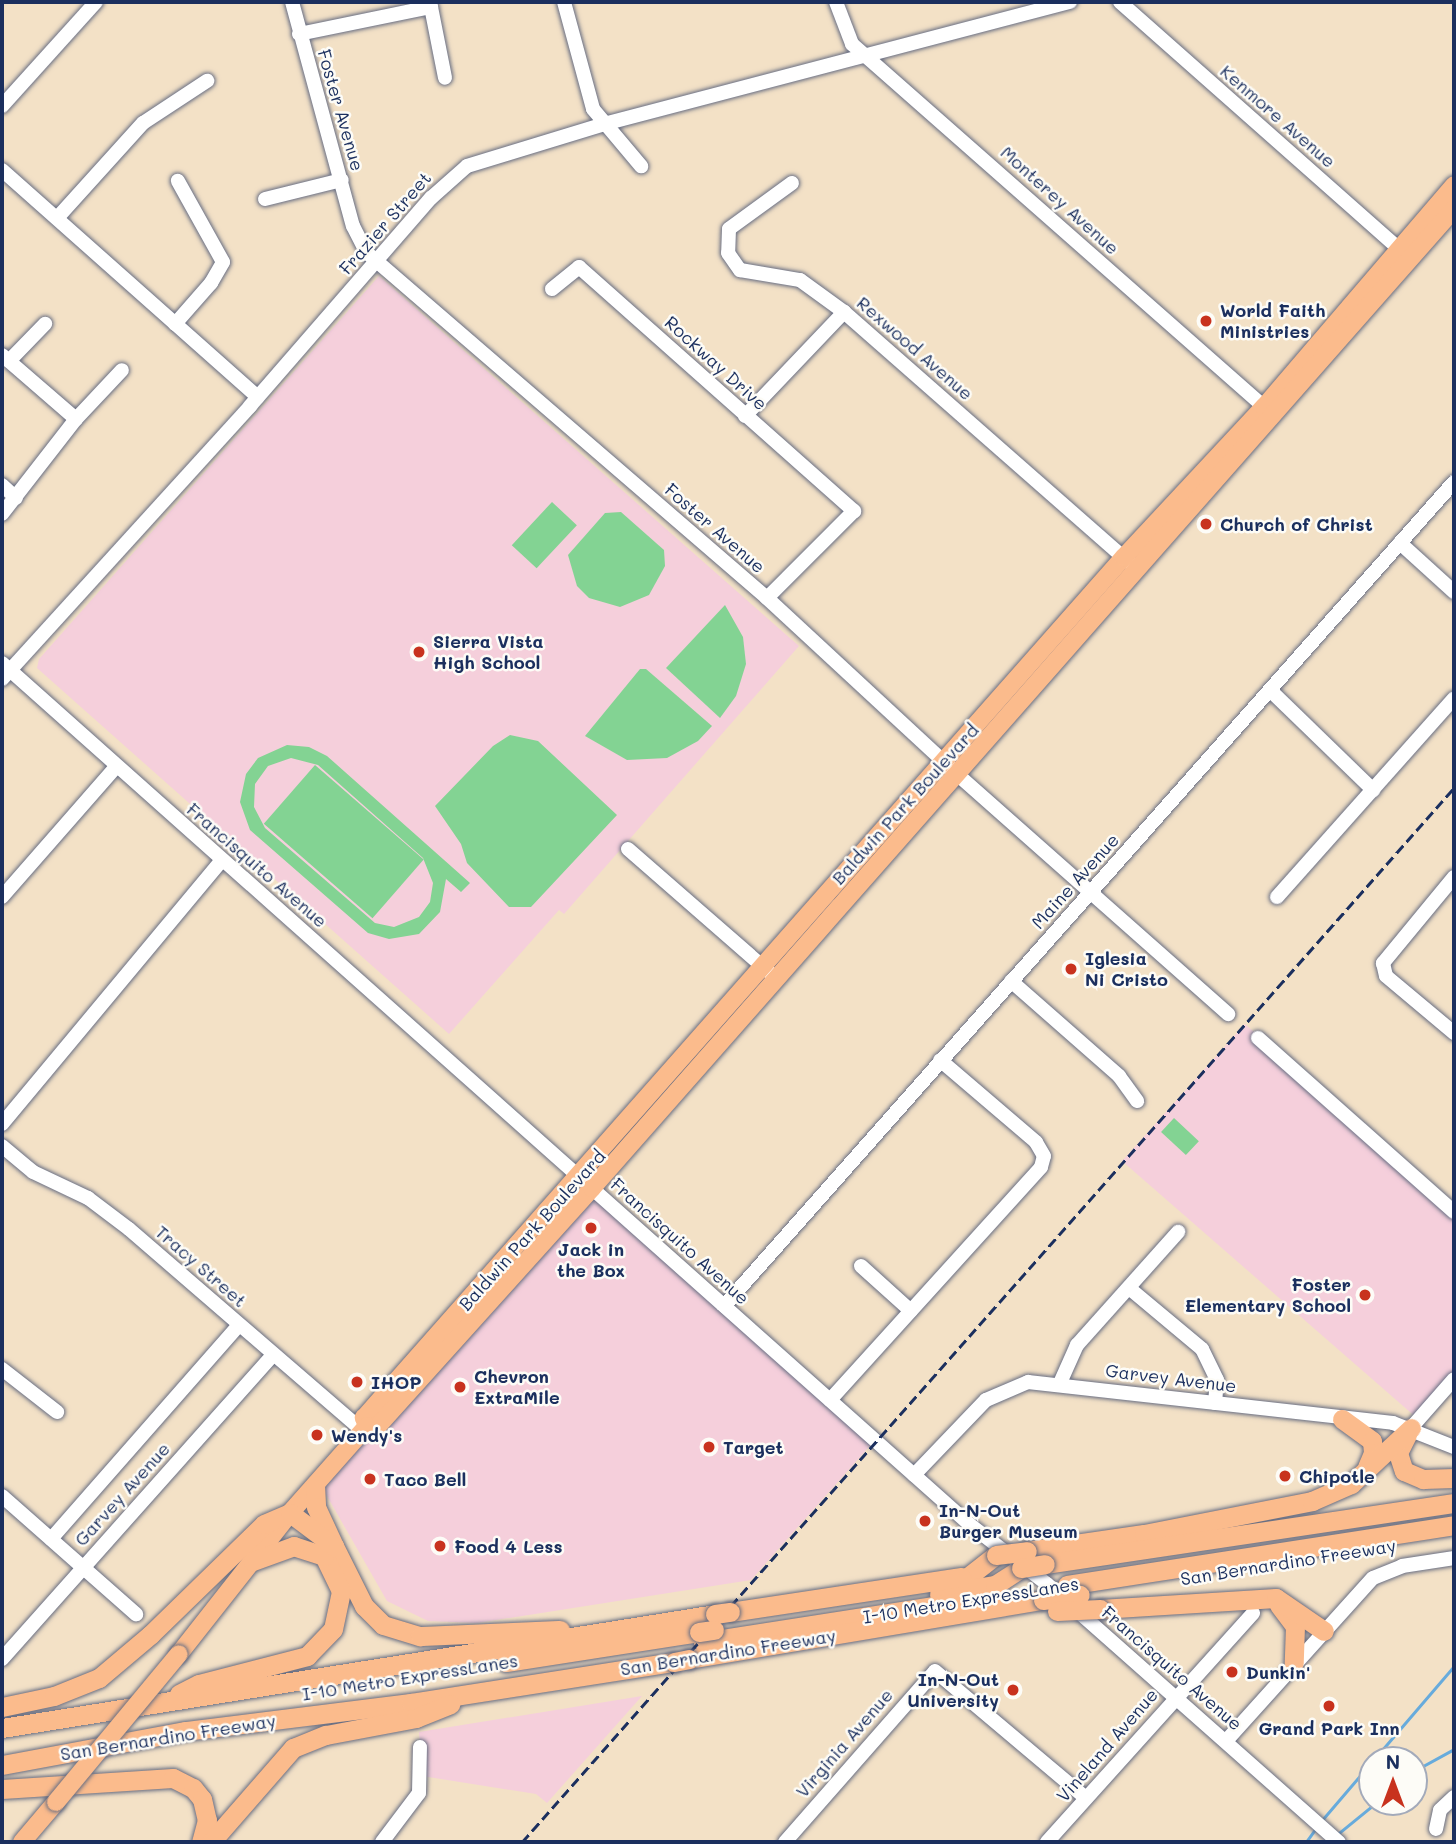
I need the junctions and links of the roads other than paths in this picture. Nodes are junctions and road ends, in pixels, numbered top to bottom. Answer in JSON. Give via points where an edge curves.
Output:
{"nodes":[{"id":1,"x":96,"y":2,"type":"edge"},
{"id":2,"x":292,"y":2,"type":"edge"},
{"id":3,"x":564,"y":2,"type":"edge"},
{"id":4,"x":836,"y":2,"type":"edge"},
{"id":5,"x":1070,"y":2,"type":"edge"},
{"id":6,"x":1119,"y":2,"type":"edge"},
{"id":7,"x":299,"y":34,"type":"junction"},
{"id":8,"x":867,"y":55,"type":"junction"},
{"id":9,"x":444,"y":78,"type":"dead end"},
{"id":10,"x":207,"y":81,"type":"dead end"},
{"id":11,"x":2,"y":106,"type":"edge"},
{"id":12,"x":604,"y":124,"type":"junction"},
{"id":13,"x":641,"y":166,"type":"dead end"},
{"id":14,"x":2,"y":170,"type":"edge"},
{"id":15,"x":342,"y":180,"type":"junction"},
{"id":16,"x":178,"y":181,"type":"dead end"},
{"id":17,"x":792,"y":183,"type":"dead end"},
{"id":18,"x":1454,"y":185,"type":"edge"},
{"id":19,"x":265,"y":199,"type":"dead end"},
{"id":20,"x":1454,"y":209,"type":"edge"},
{"id":21,"x":58,"y":217,"type":"junction"},
{"id":22,"x":1405,"y":254,"type":"junction"},
{"id":23,"x":376,"y":262,"type":"junction"},
{"id":24,"x":552,"y":289,"type":"dead end"},
{"id":25,"x":844,"y":312,"type":"junction"},
{"id":26,"x":45,"y":324,"type":"dead end"},
{"id":27,"x":175,"y":324,"type":"junction"},
{"id":28,"x":5,"y":358,"type":"edge"},
{"id":29,"x":122,"y":370,"type":"dead end"},
{"id":30,"x":258,"y":397,"type":"junction"},
{"id":31,"x":1269,"y":412,"type":"junction"},
{"id":32,"x":746,"y":416,"type":"junction"},
{"id":33,"x":76,"y":419,"type":"junction"},
{"id":34,"x":1454,"y":482,"type":"edge"},
{"id":35,"x":2,"y":485,"type":"edge"},
{"id":36,"x":16,"y":498,"type":"junction"},
{"id":37,"x":2,"y":514,"type":"edge"},
{"id":38,"x":1400,"y":543,"type":"junction"},
{"id":39,"x":1124,"y":557,"type":"junction"},
{"id":40,"x":1139,"y":571,"type":"junction"},
{"id":41,"x":1454,"y":592,"type":"edge"},
{"id":42,"x":767,"y":598,"type":"junction"},
{"id":43,"x":4,"y":670,"type":"edge"},
{"id":44,"x":1272,"y":692,"type":"junction"},
{"id":45,"x":1454,"y":698,"type":"edge"},
{"id":46,"x":944,"y":761,"type":"junction"},
{"id":47,"x":116,"y":767,"type":"junction"},
{"id":48,"x":958,"y":775,"type":"junction"},
{"id":49,"x":1373,"y":790,"type":"junction"},
{"id":50,"x":628,"y":849,"type":"dead end"},
{"id":51,"x":222,"y":860,"type":"junction"},
{"id":52,"x":1454,"y":877,"type":"edge"},
{"id":53,"x":1090,"y":893,"type":"junction"},
{"id":54,"x":1449,"y":893,"type":"edge"},
{"id":55,"x":2,"y":897,"type":"edge"},
{"id":56,"x":1277,"y":897,"type":"dead end"},
{"id":57,"x":768,"y":971,"type":"junction"},
{"id":58,"x":1011,"y":981,"type":"junction"},
{"id":59,"x":1228,"y":1014,"type":"dead end"},
{"id":60,"x":1454,"y":1033,"type":"edge"},
{"id":61,"x":1258,"y":1038,"type":"dead end"},
{"id":62,"x":940,"y":1060,"type":"junction"},
{"id":63,"x":1137,"y":1101,"type":"dead end"},
{"id":64,"x":2,"y":1124,"type":"edge"},
{"id":65,"x":2,"y":1146,"type":"edge"},
{"id":66,"x":586,"y":1183,"type":"junction"},
{"id":67,"x":1454,"y":1212,"type":"edge"},
{"id":68,"x":1178,"y":1233,"type":"dead end"},
{"id":69,"x":861,"y":1266,"type":"dead end"},
{"id":70,"x":497,"y":1270,"type":"junction"},
{"id":71,"x":1129,"y":1288,"type":"junction"},
{"id":72,"x":724,"y":1306,"type":"junction"},
{"id":73,"x":911,"y":1311,"type":"junction"},
{"id":74,"x":472,"y":1320,"type":"junction"},
{"id":75,"x":239,"y":1325,"type":"junction"},
{"id":76,"x":272,"y":1356,"type":"junction"},
{"id":77,"x":2,"y":1370,"type":"edge"},
{"id":78,"x":1454,"y":1379,"type":"edge"},
{"id":79,"x":1060,"y":1383,"type":"junction"},
{"id":80,"x":830,"y":1400,"type":"junction"},
{"id":81,"x":1215,"y":1403,"type":"junction"},
{"id":82,"x":57,"y":1412,"type":"dead end"},
{"id":83,"x":1342,"y":1419,"type":"junction"},
{"id":84,"x":1411,"y":1427,"type":"junction"},
{"id":85,"x":365,"y":1429,"type":"junction"},
{"id":86,"x":1454,"y":1447,"type":"edge"},
{"id":87,"x":914,"y":1475,"type":"junction"},
{"id":88,"x":1362,"y":1475,"type":"junction"},
{"id":89,"x":1454,"y":1478,"type":"edge"},
{"id":90,"x":315,"y":1485,"type":"junction"},
{"id":91,"x":2,"y":1496,"type":"edge"},
{"id":92,"x":1454,"y":1503,"type":"edge"},
{"id":93,"x":290,"y":1513,"type":"junction"},
{"id":94,"x":1454,"y":1525,"type":"edge"},
{"id":95,"x":1454,"y":1535,"type":"edge"},
{"id":96,"x":51,"y":1539,"type":"junction"},
{"id":97,"x":334,"y":1546,"type":"junction"},
{"id":98,"x":1454,"y":1558,"type":"edge"},
{"id":99,"x":253,"y":1561,"type":"junction"},
{"id":100,"x":83,"y":1566,"type":"junction"},
{"id":101,"x":1018,"y":1566,"type":"junction"},
{"id":102,"x":968,"y":1576,"type":"junction"},
{"id":103,"x":1074,"y":1590,"type":"junction"},
{"id":104,"x":1266,"y":1597,"type":"junction"},
{"id":105,"x":1044,"y":1600,"type":"junction"},
{"id":106,"x":1253,"y":1613,"type":"dead end"},
{"id":107,"x":136,"y":1614,"type":"dead end"},
{"id":108,"x":621,"y":1629,"type":"junction"},
{"id":109,"x":1324,"y":1631,"type":"junction"},
{"id":110,"x":701,"y":1637,"type":"junction"},
{"id":111,"x":2,"y":1659,"type":"edge"},
{"id":112,"x":1294,"y":1663,"type":"junction"},
{"id":113,"x":482,"y":1691,"type":"junction"},
{"id":114,"x":1175,"y":1697,"type":"junction"},
{"id":115,"x":159,"y":1703,"type":"junction"},
{"id":116,"x":411,"y":1703,"type":"junction"},
{"id":117,"x":2,"y":1707,"type":"edge"},
{"id":118,"x":2,"y":1728,"type":"edge"},
{"id":119,"x":1226,"y":1741,"type":"junction"},
{"id":120,"x":2,"y":1742,"type":"edge"},
{"id":121,"x":421,"y":1747,"type":"dead end"},
{"id":122,"x":2,"y":1765,"type":"edge"},
{"id":123,"x":2,"y":1788,"type":"edge"},
{"id":124,"x":1454,"y":1797,"type":"edge"},
{"id":125,"x":1086,"y":1798,"type":"junction"},
{"id":126,"x":1436,"y":1829,"type":"dead end"},
{"id":127,"x":22,"y":1842,"type":"edge"},
{"id":128,"x":201,"y":1842,"type":"edge"},
{"id":129,"x":211,"y":1842,"type":"edge"},
{"id":130,"x":382,"y":1842,"type":"edge"},
{"id":131,"x":785,"y":1842,"type":"edge"},
{"id":132,"x":1047,"y":1842,"type":"edge"},
{"id":133,"x":1339,"y":1842,"type":"edge"}],
"edges":[{"from":1,"to":11,"type":"street"},
{"from":2,"to":7,"type":"street","name":"Foster Avenue"},
{"from":3,"to":12,"type":"street","via":[[593,109]]},
{"from":4,"to":8,"type":"street","name":"Monterey Avenue","via":[[843,29]]},
{"from":5,"to":8,"type":"street","name":"Frazier Street"},
{"from":6,"to":22,"type":"street","name":"Kenmore Avenue"},
{"from":7,"to":9,"type":"street","via":[[431,7]]},
{"from":7,"to":15,"type":"street","name":"Foster Avenue"},
{"from":8,"to":12,"type":"street","name":"Frazier Street"},
{"from":8,"to":31,"type":"street","name":"Monterey Avenue"},
{"from":10,"to":21,"type":"street","via":[[143,122]]},
{"from":12,"to":13,"type":"street"},
{"from":12,"to":23,"type":"street","name":"Frazier Street","via":[[467,166],[440,189]]},
{"from":14,"to":21,"type":"street"},
{"from":15,"to":19,"type":"street"},
{"from":15,"to":23,"type":"street","name":"Foster Avenue","via":[[353,226],[363,249]]},
{"from":16,"to":27,"type":"street","via":[[223,262]]},
{"from":17,"to":25,"type":"street","name":"Rexwood Avenue","via":[[729,229],[728,253],[740,270],[800,280]]},
{"from":18,"to":22,"type":"main road","name":"Baldwin Park Boulevard"},
{"from":20,"to":22,"type":"main road","name":"Baldwin Park Boulevard"},
{"from":21,"to":27,"type":"street"},
{"from":22,"to":31,"type":"main road","name":"Baldwin Park Boulevard"},
{"from":23,"to":30,"type":"street","name":"Frazier Street"},
{"from":23,"to":42,"type":"street","name":"Foster Avenue"},
{"from":24,"to":32,"type":"street","name":"Rockway Drive","via":[[579,267]]},
{"from":25,"to":32,"type":"street"},
{"from":25,"to":39,"type":"street","name":"Rexwood Avenue"},
{"from":26,"to":28,"type":"street"},
{"from":27,"to":30,"type":"street"},
{"from":28,"to":33,"type":"street"},
{"from":29,"to":33,"type":"street"},
{"from":30,"to":43,"type":"street","name":"Frazier Street"},
{"from":31,"to":39,"type":"main road","name":"Baldwin Park Boulevard"},
{"from":31,"to":40,"type":"main road","name":"Baldwin Park Boulevard"},
{"from":32,"to":42,"type":"street","name":"Rockway Drive","via":[[855,511]]},
{"from":33,"to":36,"type":"street"},
{"from":34,"to":38,"type":"street","name":"Maine Avenue"},
{"from":35,"to":36,"type":"street"},
{"from":36,"to":37,"type":"street"},
{"from":38,"to":41,"type":"street"},
{"from":38,"to":44,"type":"street","name":"Maine Avenue"},
{"from":39,"to":40,"type":"street","name":"Rexwood Avenue"},
{"from":39,"to":46,"type":"main road","name":"Baldwin Park Boulevard"},
{"from":40,"to":48,"type":"main road","name":"Baldwin Park Boulevard"},
{"from":42,"to":46,"type":"street","name":"Foster Avenue"},
{"from":43,"to":47,"type":"street","name":"Francisquito Avenue"},
{"from":44,"to":49,"type":"street"},
{"from":44,"to":53,"type":"street","name":"Maine Avenue"},
{"from":45,"to":49,"type":"street"},
{"from":46,"to":48,"type":"street","name":"Foster Avenue"},
{"from":46,"to":57,"type":"main road","name":"Baldwin Park Boulevard"},
{"from":47,"to":51,"type":"street","name":"Francisquito Avenue"},
{"from":47,"to":55,"type":"street"},
{"from":48,"to":53,"type":"street","name":"Foster Avenue"},
{"from":48,"to":57,"type":"main road","name":"Baldwin Park Boulevard"},
{"from":49,"to":56,"type":"street"},
{"from":50,"to":57,"type":"street"},
{"from":51,"to":64,"type":"street"},
{"from":51,"to":66,"type":"street","name":"Francisquito Avenue"},
{"from":52,"to":54,"type":"street"},
{"from":53,"to":58,"type":"street","name":"Maine Avenue"},
{"from":53,"to":59,"type":"street","name":"Foster Avenue"},
{"from":54,"to":60,"type":"street","via":[[1392,948],[1383,970]]},
{"from":57,"to":66,"type":"main road","name":"Baldwin Park Boulevard"},
{"from":58,"to":62,"type":"street","name":"Maine Avenue"},
{"from":58,"to":63,"type":"street","via":[[1119,1076]]},
{"from":61,"to":67,"type":"street"},
{"from":62,"to":72,"type":"street","name":"Maine Avenue"},
{"from":62,"to":73,"type":"street","via":[[1036,1142],[1044,1156],[1041,1167]]},
{"from":65,"to":75,"type":"street","name":"Tracy Street","via":[[33,1172],[88,1198]]},
{"from":66,"to":70,"type":"main road","name":"Baldwin Park Boulevard"},
{"from":66,"to":72,"type":"street","name":"Francisquito Avenue"},
{"from":66,"to":74,"type":"main road","name":"Baldwin Park Boulevard"},
{"from":68,"to":71,"type":"street"},
{"from":69,"to":73,"type":"street"},
{"from":70,"to":74,"type":"main road"},
{"from":70,"to":85,"type":"main road","name":"Baldwin Park Boulevard","via":[[364,1418]]},
{"from":71,"to":79,"type":"street","via":[[1077,1345]]},
{"from":71,"to":81,"type":"street","via":[[1202,1349],[1217,1381]]},
{"from":72,"to":80,"type":"street","name":"Francisquito Avenue"},
{"from":73,"to":80,"type":"street"},
{"from":74,"to":85,"type":"main road","name":"Baldwin Park Boulevard","via":[[376,1428]]},
{"from":75,"to":76,"type":"street","name":"Tracy Street"},
{"from":75,"to":96,"type":"street"},
{"from":76,"to":85,"type":"street","name":"Tracy Street"},
{"from":76,"to":100,"type":"street","name":"Garvey Avenue"},
{"from":77,"to":82,"type":"street"},
{"from":78,"to":84,"type":"street"},
{"from":79,"to":81,"type":"street","name":"Garvey Avenue"},
{"from":79,"to":87,"type":"street","name":"Garvey Avenue","via":[[1028,1382],[995,1394]]},
{"from":80,"to":87,"type":"street","name":"Francisquito Avenue"},
{"from":81,"to":83,"type":"street","name":"Garvey Avenue"},
{"from":83,"to":84,"type":"street","name":"Garvey Avenue"},
{"from":83,"to":88,"type":"highway","via":[[1372,1441],[1372,1458]]},
{"from":84,"to":86,"type":"street","name":"Garvey Avenue"},
{"from":84,"to":88,"type":"highway"},
{"from":84,"to":89,"type":"highway","via":[[1398,1454],[1405,1471],[1423,1479]]},
{"from":85,"to":90,"type":"main road","name":"Baldwin Park Boulevard"},
{"from":87,"to":114,"type":"street","name":"Francisquito Avenue"},
{"from":88,"to":101,"type":"highway","via":[[1326,1496],[1288,1507]]},
{"from":90,"to":93,"type":"main road","name":"Baldwin Park Boulevard"},
{"from":90,"to":97,"type":"highway","via":[[316,1507]]},
{"from":91,"to":96,"type":"street"},
{"from":92,"to":101,"type":"highway","name":"San Bernardino Freeway","bridge":true},
{"from":93,"to":97,"type":"highway"},
{"from":93,"to":99,"type":"main road","name":"Baldwin Park Boulevard"},
{"from":93,"to":117,"type":"highway","via":[[264,1524],[99,1678],[54,1696]]},
{"from":94,"to":103,"type":"highway","name":"I-10 Metro ExpressLanes"},
{"from":95,"to":103,"type":"highway","name":"San Bernardino Freeway"},
{"from":96,"to":100,"type":"street"},
{"from":97,"to":108,"type":"highway","via":[[364,1606],[395,1632],[433,1636]]},
{"from":98,"to":109,"type":"street","via":[[1402,1566],[1373,1578]]},
{"from":99,"to":115,"type":"highway","via":[[301,1546],[331,1563],[341,1604],[327,1639],[307,1656],[199,1684]]},
{"from":99,"to":127,"type":"main road","name":"Baldwin Park Boulevard","bridge":true},
{"from":100,"to":107,"type":"street"},
{"from":100,"to":111,"type":"street","name":"Garvey Avenue"},
{"from":101,"to":102,"type":"highway","name":"San Bernardino Freeway"},
{"from":101,"to":102,"type":"highway","bridge":true,"via":[[996,1555]]},
{"from":101,"to":110,"type":"highway","name":"I-10 Metro ExpressLanes","via":[[995,1585]]},
{"from":102,"to":110,"type":"highway","name":"San Bernardino Freeway"},
{"from":103,"to":105,"type":"highway","name":"San Bernardino Freeway","bridge":true},
{"from":104,"to":105,"type":"highway","bridge":true,"via":[[1100,1609]]},
{"from":104,"to":109,"type":"highway","via":[[1283,1601]]},
{"from":104,"to":112,"type":"highway","via":[[1284,1609],[1295,1626]]},
{"from":105,"to":110,"type":"highway","name":"I-10 Metro ExpressLanes"},
{"from":105,"to":110,"type":"highway","name":"San Bernardino Freeway","via":[[922,1622]]},
{"from":106,"to":114,"type":"street","name":"Vineland Avenue"},
{"from":108,"to":110,"type":"highway","name":"San Bernardino Freeway"},
{"from":108,"to":115,"type":"highway","name":"San Bernardino Freeway"},
{"from":109,"to":112,"type":"street"},
{"from":110,"to":113,"type":"highway","name":"San Bernardino Freeway"},
{"from":110,"to":116,"type":"highway","name":"I-10 Metro ExpressLanes","via":[[438,1686]]},
{"from":110,"to":120,"type":"highway","name":"I-10 Metro ExpressLanes"},
{"from":112,"to":119,"type":"street"},
{"from":113,"to":116,"type":"highway","name":"San Bernardino Freeway"},
{"from":113,"to":129,"type":"highway","via":[[416,1718],[326,1735],[293,1748]]},
{"from":114,"to":119,"type":"street","name":"Francisquito Avenue"},
{"from":114,"to":125,"type":"street","name":"Vineland Avenue"},
{"from":115,"to":118,"type":"highway","name":"San Bernardino Freeway"},
{"from":116,"to":122,"type":"highway","name":"San Bernardino Freeway","via":[[186,1731]]},
{"from":119,"to":133,"type":"street","name":"Francisquito Avenue"},
{"from":121,"to":130,"type":"street","via":[[419,1794]]},
{"from":123,"to":128,"type":"highway","via":[[173,1779],[193,1788],[202,1799],[207,1821]]},
{"from":124,"to":126,"type":"street","via":[[1440,1810]]},
{"from":125,"to":131,"type":"street","name":"Virginia Avenue","via":[[935,1671]]},
{"from":125,"to":132,"type":"street","name":"Vineland Avenue"}]}
